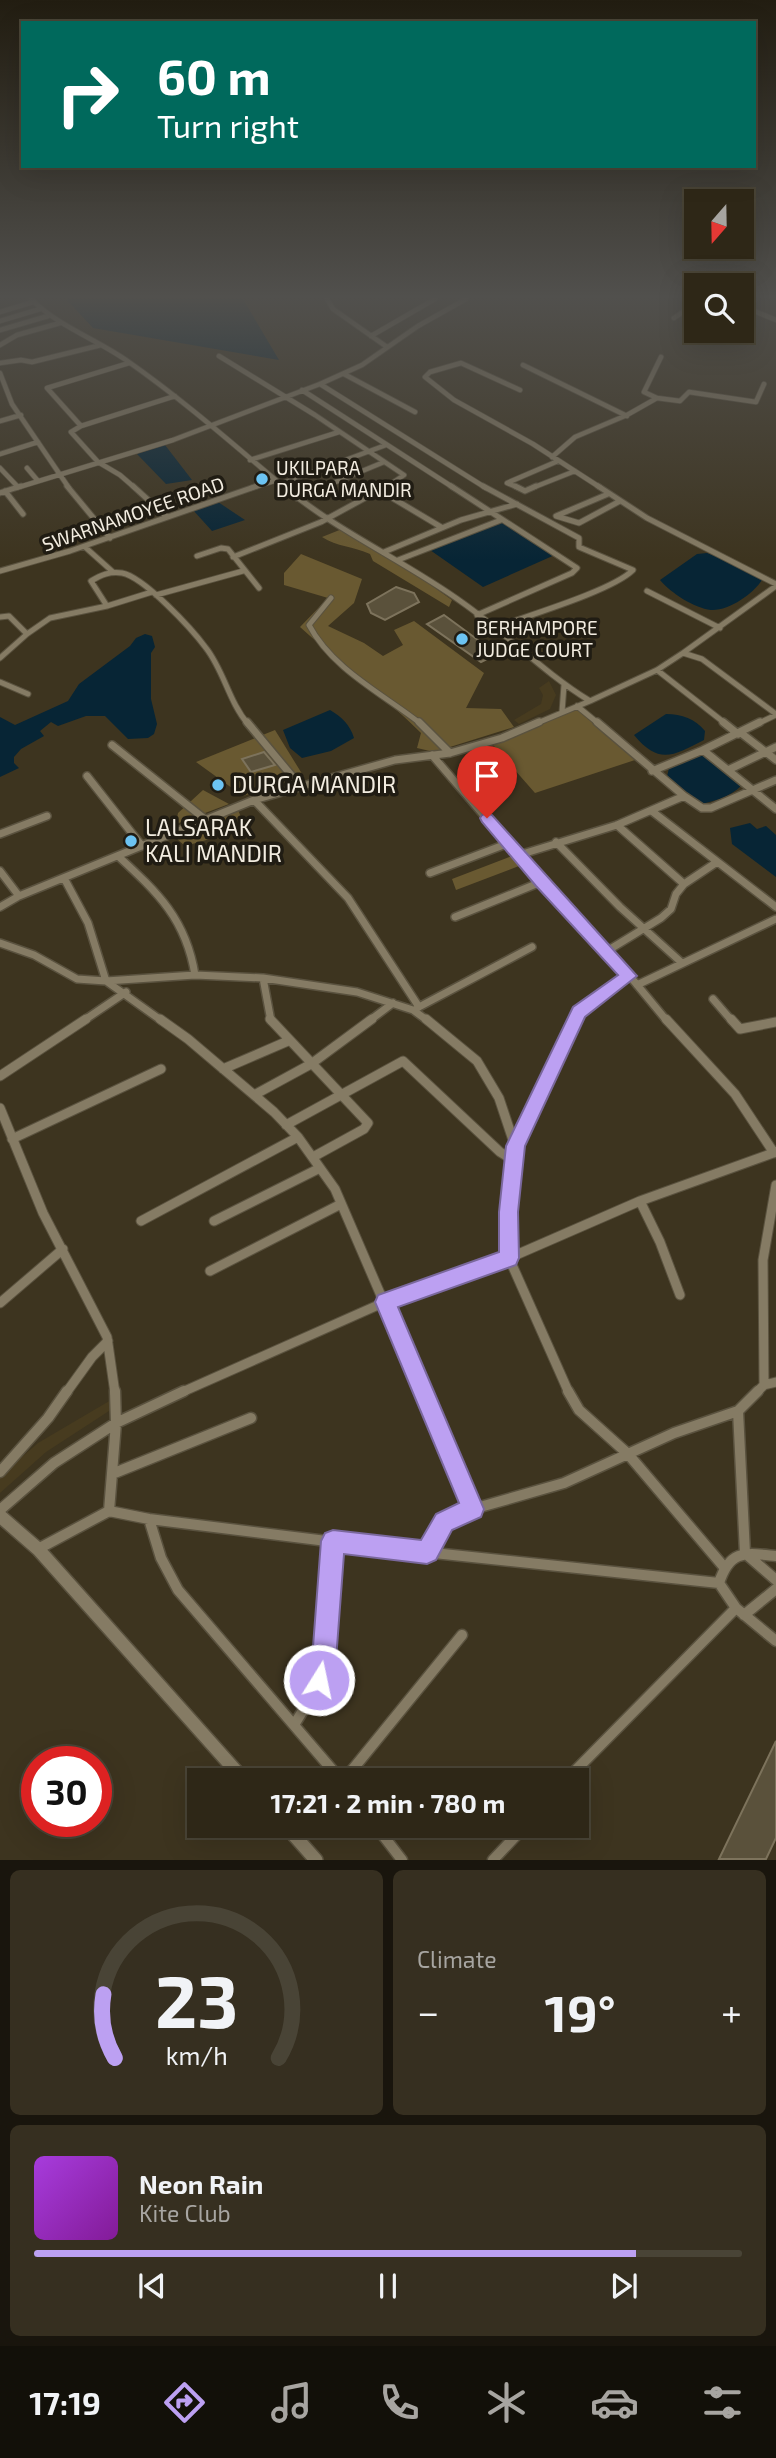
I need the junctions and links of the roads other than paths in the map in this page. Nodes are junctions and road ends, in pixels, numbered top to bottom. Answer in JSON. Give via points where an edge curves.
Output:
{"nodes":[{"id":1,"x":3,"y":386,"type":"edge"},
{"id":2,"x":51,"y":386,"type":"edge"},
{"id":3,"x":161,"y":386,"type":"edge"},
{"id":4,"x":268,"y":386,"type":"edge"},
{"id":5,"x":315,"y":386,"type":"edge"},
{"id":6,"x":323,"y":386,"type":"edge"},
{"id":7,"x":366,"y":386,"type":"edge"},
{"id":8,"x":436,"y":386,"type":"edge"},
{"id":9,"x":511,"y":386,"type":"edge"},
{"id":10,"x":566,"y":386,"type":"edge"},
{"id":11,"x":647,"y":386,"type":"edge"},
{"id":12,"x":763,"y":386,"type":"edge"},
{"id":13,"x":302,"y":390,"type":"junction"},
{"id":14,"x":520,"y":390,"type":"dead end"},
{"id":15,"x":175,"y":396,"type":"junction"},
{"id":16,"x":286,"y":397,"type":"junction"},
{"id":17,"x":657,"y":398,"type":"junction"},
{"id":18,"x":415,"y":412,"type":"dead end"},
{"id":19,"x":21,"y":415,"type":"junction"},
{"id":20,"x":627,"y":415,"type":"junction"},
{"id":21,"x":0,"y":421,"type":"edge"},
{"id":22,"x":212,"y":425,"type":"junction"},
{"id":23,"x":81,"y":426,"type":"junction"},
{"id":24,"x":339,"y":432,"type":"junction"},
{"id":25,"x":38,"y":442,"type":"junction"},
{"id":26,"x":386,"y":445,"type":"junction"},
{"id":27,"x":368,"y":451,"type":"junction"},
{"id":28,"x":0,"y":454,"type":"edge"},
{"id":29,"x":552,"y":457,"type":"junction"},
{"id":30,"x":250,"y":460,"type":"junction"},
{"id":31,"x":558,"y":461,"type":"junction"},
{"id":32,"x":98,"y":462,"type":"junction"},
{"id":33,"x":384,"y":462,"type":"junction"},
{"id":34,"x":0,"y":468,"type":"edge"},
{"id":35,"x":27,"y":468,"type":"dead end"},
{"id":36,"x":575,"y":471,"type":"junction"},
{"id":37,"x":58,"y":475,"type":"junction"},
{"id":38,"x":38,"y":481,"type":"junction"},
{"id":39,"x":276,"y":483,"type":"junction"},
{"id":40,"x":509,"y":485,"type":"junction"},
{"id":41,"x":18,"y":487,"type":"junction"},
{"id":42,"x":379,"y":490,"type":"junction"},
{"id":43,"x":2,"y":492,"type":"edge"},
{"id":44,"x":491,"y":492,"type":"junction"},
{"id":45,"x":608,"y":494,"type":"junction"},
{"id":46,"x":297,"y":498,"type":"junction"},
{"id":47,"x":620,"y":501,"type":"junction"},
{"id":48,"x":517,"y":504,"type":"junction"},
{"id":49,"x":488,"y":512,"type":"junction"},
{"id":50,"x":23,"y":514,"type":"dead end"},
{"id":51,"x":167,"y":517,"type":"junction"},
{"id":52,"x":327,"y":518,"type":"junction"},
{"id":53,"x":501,"y":520,"type":"junction"},
{"id":54,"x":441,"y":527,"type":"junction"},
{"id":55,"x":110,"y":538,"type":"junction"},
{"id":56,"x":85,"y":547,"type":"junction"},
{"id":57,"x":384,"y":552,"type":"junction"},
{"id":58,"x":197,"y":556,"type":"dead end"},
{"id":59,"x":233,"y":557,"type":"junction"},
{"id":60,"x":398,"y":560,"type":"junction"},
{"id":61,"x":0,"y":571,"type":"edge"},
{"id":62,"x":243,"y":571,"type":"junction"},
{"id":63,"x":113,"y":572,"type":"junction"},
{"id":64,"x":776,"y":585,"type":"edge"},
{"id":65,"x":259,"y":588,"type":"dead end"},
{"id":66,"x":647,"y":590,"type":"dead end"},
{"id":67,"x":154,"y":594,"type":"junction"},
{"id":68,"x":331,"y":598,"type":"dead end"},
{"id":69,"x":107,"y":606,"type":"junction"},
{"id":70,"x":477,"y":615,"type":"junction"},
{"id":71,"x":0,"y":617,"type":"edge"},
{"id":72,"x":494,"y":628,"type":"junction"},
{"id":73,"x":720,"y":628,"type":"junction"},
{"id":74,"x":27,"y":634,"type":"junction"},
{"id":75,"x":692,"y":647,"type":"junction"},
{"id":76,"x":683,"y":653,"type":"junction"},
{"id":77,"x":0,"y":658,"type":"edge"},
{"id":78,"x":702,"y":659,"type":"junction"},
{"id":79,"x":657,"y":670,"type":"junction"},
{"id":80,"x":0,"y":682,"type":"edge"},
{"id":81,"x":564,"y":685,"type":"junction"},
{"id":82,"x":28,"y":694,"type":"dead end"},
{"id":83,"x":590,"y":701,"type":"junction"},
{"id":84,"x":577,"y":706,"type":"junction"},
{"id":85,"x":562,"y":712,"type":"junction"},
{"id":86,"x":776,"y":715,"type":"edge"},
{"id":87,"x":739,"y":733,"type":"junction"},
{"id":88,"x":112,"y":745,"type":"dead end"},
{"id":89,"x":776,"y":747,"type":"edge"},
{"id":90,"x":702,"y":750,"type":"junction"},
{"id":91,"x":766,"y":752,"type":"junction"},
{"id":92,"x":450,"y":753,"type":"junction"},
{"id":93,"x":432,"y":755,"type":"junction"},
{"id":94,"x":776,"y":760,"type":"edge"},
{"id":95,"x":729,"y":770,"type":"junction"},
{"id":96,"x":652,"y":771,"type":"junction"},
{"id":97,"x":87,"y":776,"type":"dead end"},
{"id":98,"x":776,"y":780,"type":"edge"},
{"id":99,"x":301,"y":787,"type":"junction"},
{"id":100,"x":754,"y":790,"type":"junction"},
{"id":101,"x":684,"y":796,"type":"junction"},
{"id":102,"x":254,"y":800,"type":"junction"},
{"id":103,"x":774,"y":805,"type":"edge"},
{"id":104,"x":653,"y":812,"type":"junction"},
{"id":105,"x":47,"y":816,"type":"dead end"},
{"id":106,"x":206,"y":820,"type":"junction"},
{"id":107,"x":617,"y":825,"type":"junction"},
{"id":108,"x":0,"y":834,"type":"edge"},
{"id":109,"x":556,"y":842,"type":"junction"},
{"id":110,"x":509,"y":843,"type":"junction"},
{"id":111,"x":142,"y":846,"type":"junction"},
{"id":112,"x":519,"y":855,"type":"junction"},
{"id":113,"x":118,"y":856,"type":"junction"},
{"id":114,"x":717,"y":862,"type":"junction"},
{"id":115,"x":0,"y":871,"type":"edge"},
{"id":116,"x":430,"y":873,"type":"dead end"},
{"id":117,"x":64,"y":878,"type":"junction"},
{"id":118,"x":541,"y":882,"type":"junction"},
{"id":119,"x":684,"y":884,"type":"junction"},
{"id":120,"x":19,"y":896,"type":"junction"},
{"id":121,"x":0,"y":907,"type":"edge"},
{"id":122,"x":776,"y":907,"type":"edge"},
{"id":123,"x":455,"y":917,"type":"dead end"},
{"id":124,"x":776,"y":919,"type":"edge"},
{"id":125,"x":644,"y":929,"type":"junction"},
{"id":126,"x":0,"y":943,"type":"edge"},
{"id":127,"x":532,"y":947,"type":"dead end"},
{"id":128,"x":607,"y":951,"type":"junction"},
{"id":129,"x":682,"y":963,"type":"junction"},
{"id":130,"x":195,"y":975,"type":"junction"},
{"id":131,"x":629,"y":976,"type":"junction"},
{"id":132,"x":263,"y":978,"type":"junction"},
{"id":133,"x":106,"y":981,"type":"junction"},
{"id":134,"x":637,"y":985,"type":"junction"},
{"id":135,"x":126,"y":992,"type":"junction"},
{"id":136,"x":713,"y":999,"type":"dead end"},
{"id":137,"x":393,"y":1003,"type":"junction"},
{"id":138,"x":416,"y":1009,"type":"junction"},
{"id":139,"x":776,"y":1022,"type":"edge"},
{"id":140,"x":288,"y":1041,"type":"junction"},
{"id":141,"x":311,"y":1064,"type":"junction"},
{"id":142,"x":161,"y":1069,"type":"dead end"},
{"id":143,"x":223,"y":1069,"type":"junction"},
{"id":144,"x":0,"y":1076,"type":"edge"},
{"id":145,"x":341,"y":1094,"type":"junction"},
{"id":146,"x":254,"y":1095,"type":"junction"},
{"id":147,"x":0,"y":1108,"type":"edge"},
{"id":148,"x":286,"y":1125,"type":"junction"},
{"id":149,"x":298,"y":1137,"type":"junction"},
{"id":150,"x":12,"y":1139,"type":"junction"},
{"id":151,"x":515,"y":1146,"type":"junction"},
{"id":152,"x":775,"y":1153,"type":"edge"},
{"id":153,"x":313,"y":1157,"type":"junction"},
{"id":154,"x":513,"y":1160,"type":"junction"},
{"id":155,"x":320,"y":1168,"type":"junction"},
{"id":156,"x":776,"y":1185,"type":"edge"},
{"id":157,"x":640,"y":1201,"type":"junction"},
{"id":158,"x":341,"y":1203,"type":"junction"},
{"id":159,"x":141,"y":1221,"type":"dead end"},
{"id":160,"x":214,"y":1221,"type":"dead end"},
{"id":161,"x":63,"y":1249,"type":"junction"},
{"id":162,"x":509,"y":1258,"type":"junction"},
{"id":163,"x":210,"y":1271,"type":"dead end"},
{"id":164,"x":680,"y":1295,"type":"dead end"},
{"id":165,"x":385,"y":1302,"type":"junction"},
{"id":166,"x":0,"y":1303,"type":"edge"},
{"id":167,"x":108,"y":1341,"type":"junction"},
{"id":168,"x":776,"y":1382,"type":"edge"},
{"id":169,"x":764,"y":1385,"type":"junction"},
{"id":170,"x":738,"y":1410,"type":"junction"},
{"id":171,"x":251,"y":1418,"type":"dead end"},
{"id":172,"x":116,"y":1423,"type":"junction"},
{"id":173,"x":628,"y":1454,"type":"junction"},
{"id":174,"x":0,"y":1472,"type":"edge"},
{"id":175,"x":112,"y":1474,"type":"junction"},
{"id":176,"x":473,"y":1509,"type":"junction"},
{"id":177,"x":0,"y":1510,"type":"edge"},
{"id":178,"x":109,"y":1511,"type":"junction"},
{"id":179,"x":0,"y":1516,"type":"edge"},
{"id":180,"x":149,"y":1519,"type":"junction"},
{"id":181,"x":333,"y":1541,"type":"junction"},
{"id":182,"x":38,"y":1549,"type":"junction"},
{"id":183,"x":427,"y":1552,"type":"junction"},
{"id":184,"x":745,"y":1552,"type":"junction"},
{"id":185,"x":776,"y":1556,"type":"edge"},
{"id":186,"x":724,"y":1567,"type":"junction"},
{"id":187,"x":776,"y":1580,"type":"edge"},
{"id":188,"x":719,"y":1583,"type":"junction"},
{"id":189,"x":776,"y":1589,"type":"edge"},
{"id":190,"x":740,"y":1612,"type":"junction"},
{"id":191,"x":462,"y":1635,"type":"dead end"},
{"id":192,"x":776,"y":1641,"type":"edge"},
{"id":193,"x":294,"y":1725,"type":"junction"},
{"id":194,"x":233,"y":1768,"type":"edge"},
{"id":195,"x":332,"y":1768,"type":"edge"},
{"id":196,"x":352,"y":1768,"type":"edge"},
{"id":197,"x":578,"y":1768,"type":"edge"},
{"id":198,"x":297,"y":1838,"type":"edge"},
{"id":199,"x":385,"y":1838,"type":"edge"},
{"id":200,"x":514,"y":1838,"type":"edge"},
{"id":201,"x":316,"y":1860,"type":"edge"},
{"id":202,"x":402,"y":1860,"type":"edge"},
{"id":203,"x":494,"y":1860,"type":"edge"}],
"edges":[{"from":1,"to":19,"type":"street"},
{"from":2,"to":23,"type":"street","via":[[47,387]]},
{"from":3,"to":15,"type":"street"},
{"from":4,"to":16,"type":"street"},
{"from":5,"to":13,"type":"street"},
{"from":6,"to":44,"type":"street"},
{"from":7,"to":18,"type":"street"},
{"from":8,"to":29,"type":"street"},
{"from":9,"to":14,"type":"street"},
{"from":10,"to":20,"type":"street"},
{"from":11,"to":17,"type":"street","via":[[644,391]]},
{"from":12,"to":17,"type":"street","via":[[755,402],[689,392],[680,401]]},
{"from":13,"to":16,"type":"street"},
{"from":13,"to":26,"type":"street"},
{"from":15,"to":22,"type":"street"},
{"from":15,"to":23,"type":"street"},
{"from":16,"to":22,"type":"street"},
{"from":16,"to":24,"type":"street"},
{"from":17,"to":20,"type":"street"},
{"from":19,"to":21,"type":"street"},
{"from":19,"to":25,"type":"street"},
{"from":20,"to":29,"type":"street","via":[[571,439]]},
{"from":22,"to":30,"type":"street"},
{"from":22,"to":32,"type":"street"},
{"from":23,"to":32,"type":"street","via":[[71,432]]},
{"from":24,"to":27,"type":"street"},
{"from":24,"to":30,"type":"street"},
{"from":25,"to":28,"type":"street"},
{"from":25,"to":37,"type":"street"},
{"from":26,"to":27,"type":"street","name":"SWARNAMOYEE ROAD"},
{"from":26,"to":49,"type":"street"},
{"from":27,"to":33,"type":"street"},
{"from":27,"to":39,"type":"street","name":"SWARNAMOYEE ROAD"},
{"from":29,"to":31,"type":"street"},
{"from":30,"to":39,"type":"street"},
{"from":31,"to":36,"type":"street"},
{"from":31,"to":40,"type":"street","via":[[507,481]]},
{"from":32,"to":37,"type":"street"},
{"from":32,"to":51,"type":"street","via":[[120,475]]},
{"from":33,"to":42,"type":"street","via":[[404,475]]},
{"from":33,"to":46,"type":"street"},
{"from":34,"to":41,"type":"street"},
{"from":35,"to":38,"type":"street"},
{"from":36,"to":40,"type":"street","via":[[526,491]]},
{"from":36,"to":45,"type":"street"},
{"from":37,"to":38,"type":"street"},
{"from":37,"to":55,"type":"street"},
{"from":38,"to":41,"type":"street"},
{"from":39,"to":46,"type":"street"},
{"from":39,"to":51,"type":"street","name":"SWARNAMOYEE ROAD"},
{"from":40,"to":44,"type":"street"},
{"from":41,"to":43,"type":"street"},
{"from":42,"to":52,"type":"street"},
{"from":42,"to":54,"type":"street"},
{"from":43,"to":50,"type":"street"},
{"from":44,"to":48,"type":"street"},
{"from":45,"to":47,"type":"street"},
{"from":45,"to":47,"type":"street","via":[[556,516],[579,523]]},
{"from":46,"to":52,"type":"street"},
{"from":47,"to":64,"type":"street"},
{"from":48,"to":49,"type":"street"},
{"from":48,"to":72,"type":"street","via":[[579,538],[579,547],[633,570],[582,596]]},
{"from":49,"to":53,"type":"street"},
{"from":49,"to":54,"type":"street"},
{"from":51,"to":55,"type":"street","name":"SWARNAMOYEE ROAD"},
{"from":52,"to":57,"type":"street"},
{"from":52,"to":59,"type":"street"},
{"from":53,"to":60,"type":"street"},
{"from":53,"to":70,"type":"street","via":[[578,569]]},
{"from":54,"to":57,"type":"street"},
{"from":55,"to":56,"type":"street","name":"SWARNAMOYEE ROAD"},
{"from":56,"to":61,"type":"street","name":"SWARNAMOYEE ROAD"},
{"from":56,"to":63,"type":"street"},
{"from":57,"to":60,"type":"street"},
{"from":58,"to":59,"type":"street","via":[[224,548]]},
{"from":59,"to":62,"type":"street"},
{"from":60,"to":70,"type":"street"},
{"from":62,"to":65,"type":"street"},
{"from":62,"to":67,"type":"street"},
{"from":63,"to":67,"type":"street","via":[[131,574]]},
{"from":63,"to":69,"type":"street","via":[[90,581]]},
{"from":64,"to":73,"type":"street"},
{"from":66,"to":73,"type":"street"},
{"from":67,"to":69,"type":"street"},
{"from":67,"to":99,"type":"street","via":[[207,649],[239,713]]},
{"from":68,"to":92,"type":"street","via":[[309,625],[313,634],[344,666],[424,726]]},
{"from":69,"to":74,"type":"street","via":[[50,618]]},
{"from":70,"to":72,"type":"street"},
{"from":71,"to":74,"type":"street","via":[[9,616]]},
{"from":72,"to":81,"type":"street"},
{"from":73,"to":75,"type":"street"},
{"from":74,"to":77,"type":"street"},
{"from":75,"to":76,"type":"street"},
{"from":75,"to":78,"type":"street"},
{"from":76,"to":78,"type":"street"},
{"from":76,"to":79,"type":"street"},
{"from":78,"to":86,"type":"street"},
{"from":79,"to":83,"type":"street"},
{"from":79,"to":87,"type":"street"},
{"from":80,"to":82,"type":"street"},
{"from":81,"to":83,"type":"street"},
{"from":81,"to":85,"type":"street"},
{"from":83,"to":84,"type":"street"},
{"from":84,"to":85,"type":"street"},
{"from":84,"to":96,"type":"street"},
{"from":85,"to":92,"type":"street","via":[[502,738]]},
{"from":86,"to":87,"type":"street"},
{"from":87,"to":90,"type":"street"},
{"from":87,"to":91,"type":"street"},
{"from":88,"to":106,"type":"street"},
{"from":89,"to":91,"type":"street"},
{"from":90,"to":95,"type":"street"},
{"from":90,"to":96,"type":"street"},
{"from":91,"to":94,"type":"street"},
{"from":91,"to":95,"type":"street"},
{"from":92,"to":93,"type":"street"},
{"from":93,"to":99,"type":"street","via":[[396,760]]},
{"from":93,"to":110,"type":"street"},
{"from":95,"to":100,"type":"street"},
{"from":96,"to":101,"type":"street"},
{"from":97,"to":111,"type":"street"},
{"from":98,"to":100,"type":"street"},
{"from":99,"to":102,"type":"street"},
{"from":100,"to":101,"type":"street","via":[[710,808]]},
{"from":100,"to":103,"type":"street"},
{"from":101,"to":104,"type":"street"},
{"from":102,"to":106,"type":"street"},
{"from":102,"to":138,"type":"street","via":[[285,835],[315,859],[349,900]]},
{"from":104,"to":107,"type":"street"},
{"from":104,"to":114,"type":"street"},
{"from":105,"to":108,"type":"street"},
{"from":106,"to":111,"type":"street"},
{"from":107,"to":109,"type":"street"},
{"from":107,"to":119,"type":"street"},
{"from":109,"to":112,"type":"street"},
{"from":109,"to":125,"type":"street"},
{"from":110,"to":112,"type":"street"},
{"from":110,"to":116,"type":"street"},
{"from":111,"to":113,"type":"street"},
{"from":112,"to":118,"type":"street"},
{"from":113,"to":117,"type":"street"},
{"from":113,"to":130,"type":"street","via":[[179,919],[191,944]]},
{"from":114,"to":119,"type":"street"},
{"from":114,"to":122,"type":"street"},
{"from":115,"to":120,"type":"street"},
{"from":117,"to":120,"type":"street"},
{"from":117,"to":133,"type":"street","via":[[88,923]]},
{"from":118,"to":123,"type":"street"},
{"from":118,"to":128,"type":"street"},
{"from":119,"to":125,"type":"street","via":[[669,911]]},
{"from":120,"to":121,"type":"street"},
{"from":124,"to":129,"type":"street"},
{"from":125,"to":128,"type":"street"},
{"from":125,"to":129,"type":"street"},
{"from":126,"to":133,"type":"street","via":[[34,955],[77,979]]},
{"from":127,"to":138,"type":"street"},
{"from":128,"to":131,"type":"street"},
{"from":129,"to":134,"type":"street"},
{"from":130,"to":132,"type":"street"},
{"from":130,"to":133,"type":"street"},
{"from":131,"to":134,"type":"street"},
{"from":131,"to":151,"type":"street","via":[[579,1012]]},
{"from":132,"to":137,"type":"street","via":[[345,990]]},
{"from":132,"to":140,"type":"street","via":[[271,1022]]},
{"from":133,"to":135,"type":"street"},
{"from":134,"to":152,"type":"street","via":[[735,1094]]},
{"from":135,"to":143,"type":"street"},
{"from":135,"to":144,"type":"street"},
{"from":136,"to":139,"type":"street","via":[[740,1029]]},
{"from":137,"to":138,"type":"street"},
{"from":137,"to":141,"type":"street"},
{"from":138,"to":151,"type":"street","via":[[484,1069]]},
{"from":140,"to":141,"type":"street"},
{"from":140,"to":143,"type":"street"},
{"from":141,"to":145,"type":"street"},
{"from":141,"to":146,"type":"street"},
{"from":142,"to":150,"type":"street"},
{"from":143,"to":146,"type":"street"},
{"from":145,"to":148,"type":"street"},
{"from":145,"to":153,"type":"street","via":[[367,1120],[367,1126]]},
{"from":145,"to":154,"type":"street","via":[[396,1062],[405,1062]]},
{"from":146,"to":148,"type":"street"},
{"from":147,"to":150,"type":"street"},
{"from":148,"to":149,"type":"street"},
{"from":149,"to":153,"type":"street"},
{"from":149,"to":159,"type":"street"},
{"from":150,"to":161,"type":"street"},
{"from":151,"to":154,"type":"street"},
{"from":152,"to":157,"type":"street"},
{"from":153,"to":155,"type":"street"},
{"from":154,"to":162,"type":"street"},
{"from":155,"to":158,"type":"street"},
{"from":155,"to":160,"type":"street"},
{"from":156,"to":169,"type":"street","via":[[760,1268]]},
{"from":157,"to":162,"type":"street"},
{"from":157,"to":164,"type":"street"},
{"from":158,"to":163,"type":"street"},
{"from":158,"to":165,"type":"street"},
{"from":161,"to":166,"type":"street"},
{"from":161,"to":167,"type":"street"},
{"from":162,"to":165,"type":"street"},
{"from":162,"to":173,"type":"street","via":[[579,1410]]},
{"from":165,"to":172,"type":"street"},
{"from":165,"to":176,"type":"street"},
{"from":167,"to":172,"type":"street"},
{"from":167,"to":174,"type":"street"},
{"from":168,"to":169,"type":"street"},
{"from":169,"to":170,"type":"street"},
{"from":170,"to":173,"type":"street"},
{"from":170,"to":184,"type":"street"},
{"from":171,"to":175,"type":"street"},
{"from":172,"to":175,"type":"street"},
{"from":172,"to":177,"type":"street","via":[[54,1462]]},
{"from":173,"to":176,"type":"street","via":[[564,1483]]},
{"from":173,"to":186,"type":"street"},
{"from":175,"to":178,"type":"street"},
{"from":176,"to":183,"type":"street","via":[[444,1522]]},
{"from":178,"to":180,"type":"street"},
{"from":178,"to":182,"type":"street"},
{"from":179,"to":182,"type":"street"},
{"from":180,"to":181,"type":"street"},
{"from":180,"to":193,"type":"street","via":[[161,1558],[178,1590]]},
{"from":181,"to":183,"type":"street"},
{"from":181,"to":193,"type":"street","via":[[324,1660],[310,1699]]},
{"from":182,"to":194,"type":"street"},
{"from":183,"to":188,"type":"street"},
{"from":184,"to":185,"type":"street"},
{"from":184,"to":186,"type":"street"},
{"from":184,"to":187,"type":"street"},
{"from":186,"to":188,"type":"street"},
{"from":188,"to":190,"type":"street"},
{"from":189,"to":190,"type":"street"},
{"from":190,"to":192,"type":"street"},
{"from":190,"to":197,"type":"street","via":[[726,1616]]},
{"from":191,"to":196,"type":"street"},
{"from":193,"to":195,"type":"street"},
{"from":198,"to":201,"type":"street"},
{"from":199,"to":202,"type":"street"},
{"from":200,"to":203,"type":"street"}]}
